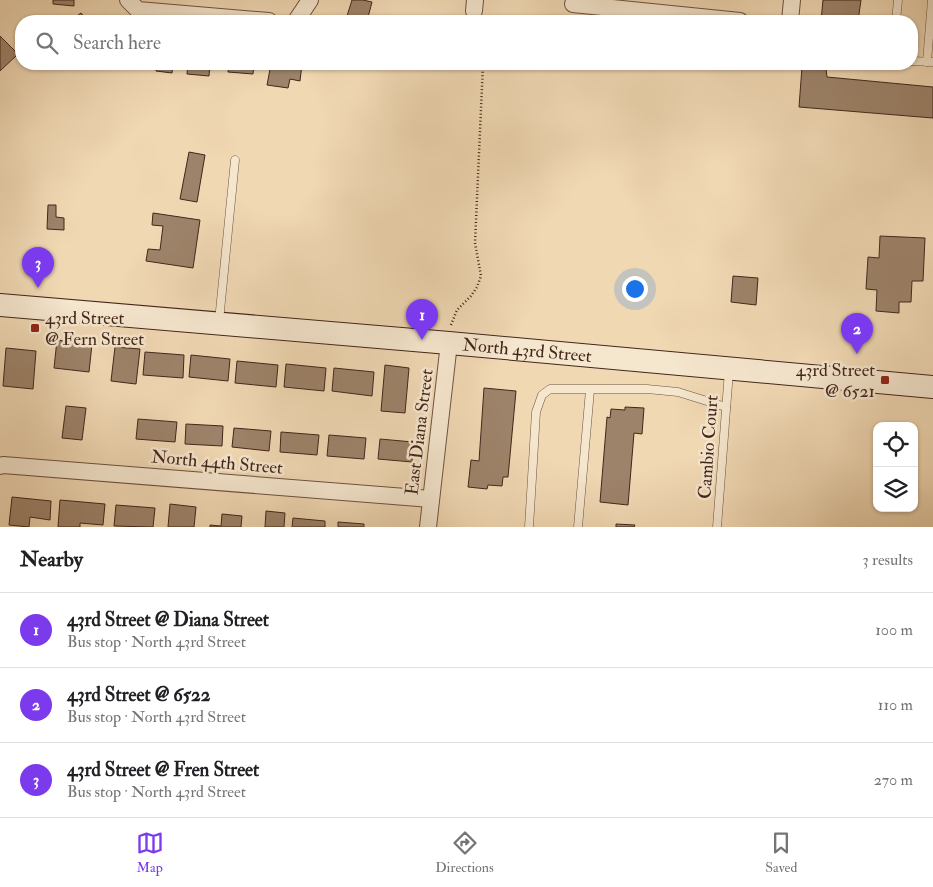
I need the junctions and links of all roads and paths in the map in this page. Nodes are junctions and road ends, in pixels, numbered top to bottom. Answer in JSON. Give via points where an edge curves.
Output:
{"nodes":[{"id":1,"x":128,"y":0,"type":"edge"},
{"id":2,"x":310,"y":0,"type":"edge"},
{"id":3,"x":792,"y":0,"type":"edge"},
{"id":4,"x":898,"y":0,"type":"edge"},
{"id":5,"x":932,"y":0,"type":"edge"},
{"id":6,"x":574,"y":4,"type":"dead end"},
{"id":7,"x":198,"y":15,"type":"edge"},
{"id":8,"x":300,"y":15,"type":"edge"},
{"id":9,"x":681,"y":15,"type":"edge"},
{"id":10,"x":791,"y":15,"type":"edge"},
{"id":11,"x":897,"y":15,"type":"edge"},
{"id":12,"x":930,"y":62,"type":"edge"},
{"id":13,"x":483,"y":70,"type":"edge"},
{"id":14,"x":235,"y":160,"type":"dead end"},
{"id":15,"x":0,"y":305,"type":"edge"},
{"id":16,"x":219,"y":324,"type":"junction"},
{"id":17,"x":450,"y":335,"type":"junction"},
{"id":18,"x":729,"y":369,"type":"junction"},
{"id":19,"x":933,"y":387,"type":"edge"},
{"id":20,"x":590,"y":390,"type":"junction"},
{"id":21,"x":726,"y":406,"type":"junction"},
{"id":22,"x":0,"y":466,"type":"edge"},
{"id":23,"x":431,"y":500,"type":"junction"},
{"id":24,"x":428,"y":527,"type":"edge"},
{"id":25,"x":529,"y":527,"type":"edge"},
{"id":26,"x":578,"y":527,"type":"edge"},
{"id":27,"x":717,"y":527,"type":"edge"}],
"edges":[{"from":1,"to":7,"type":"street","via":[[138,10]]},
{"from":2,"to":8,"type":"street"},
{"from":3,"to":10,"type":"street"},
{"from":4,"to":11,"type":"lane"},
{"from":5,"to":12,"type":"lane"},
{"from":6,"to":9,"type":"street"},
{"from":13,"to":17,"type":"path","via":[[475,243],[480,276],[471,296],[457,310]]},
{"from":14,"to":16,"type":"lane"},
{"from":15,"to":16,"type":"street","name":"North 43rd Street"},
{"from":16,"to":17,"type":"street","name":"North 43rd Street"},
{"from":17,"to":18,"type":"street","name":"North 43rd Street"},
{"from":17,"to":23,"type":"street","name":"East Diana Street"},
{"from":18,"to":19,"type":"street","name":"North 43rd Street"},
{"from":18,"to":21,"type":"lane","name":"Cambio Court"},
{"from":20,"to":21,"type":"lane","via":[[678,392]]},
{"from":20,"to":25,"type":"lane","via":[[550,389],[542,395],[536,412]]},
{"from":20,"to":26,"type":"lane"},
{"from":21,"to":27,"type":"lane","name":"Cambio Court"},
{"from":22,"to":23,"type":"street","name":"North 44th Street"},
{"from":23,"to":24,"type":"street","name":"East Diana Street"}]}
